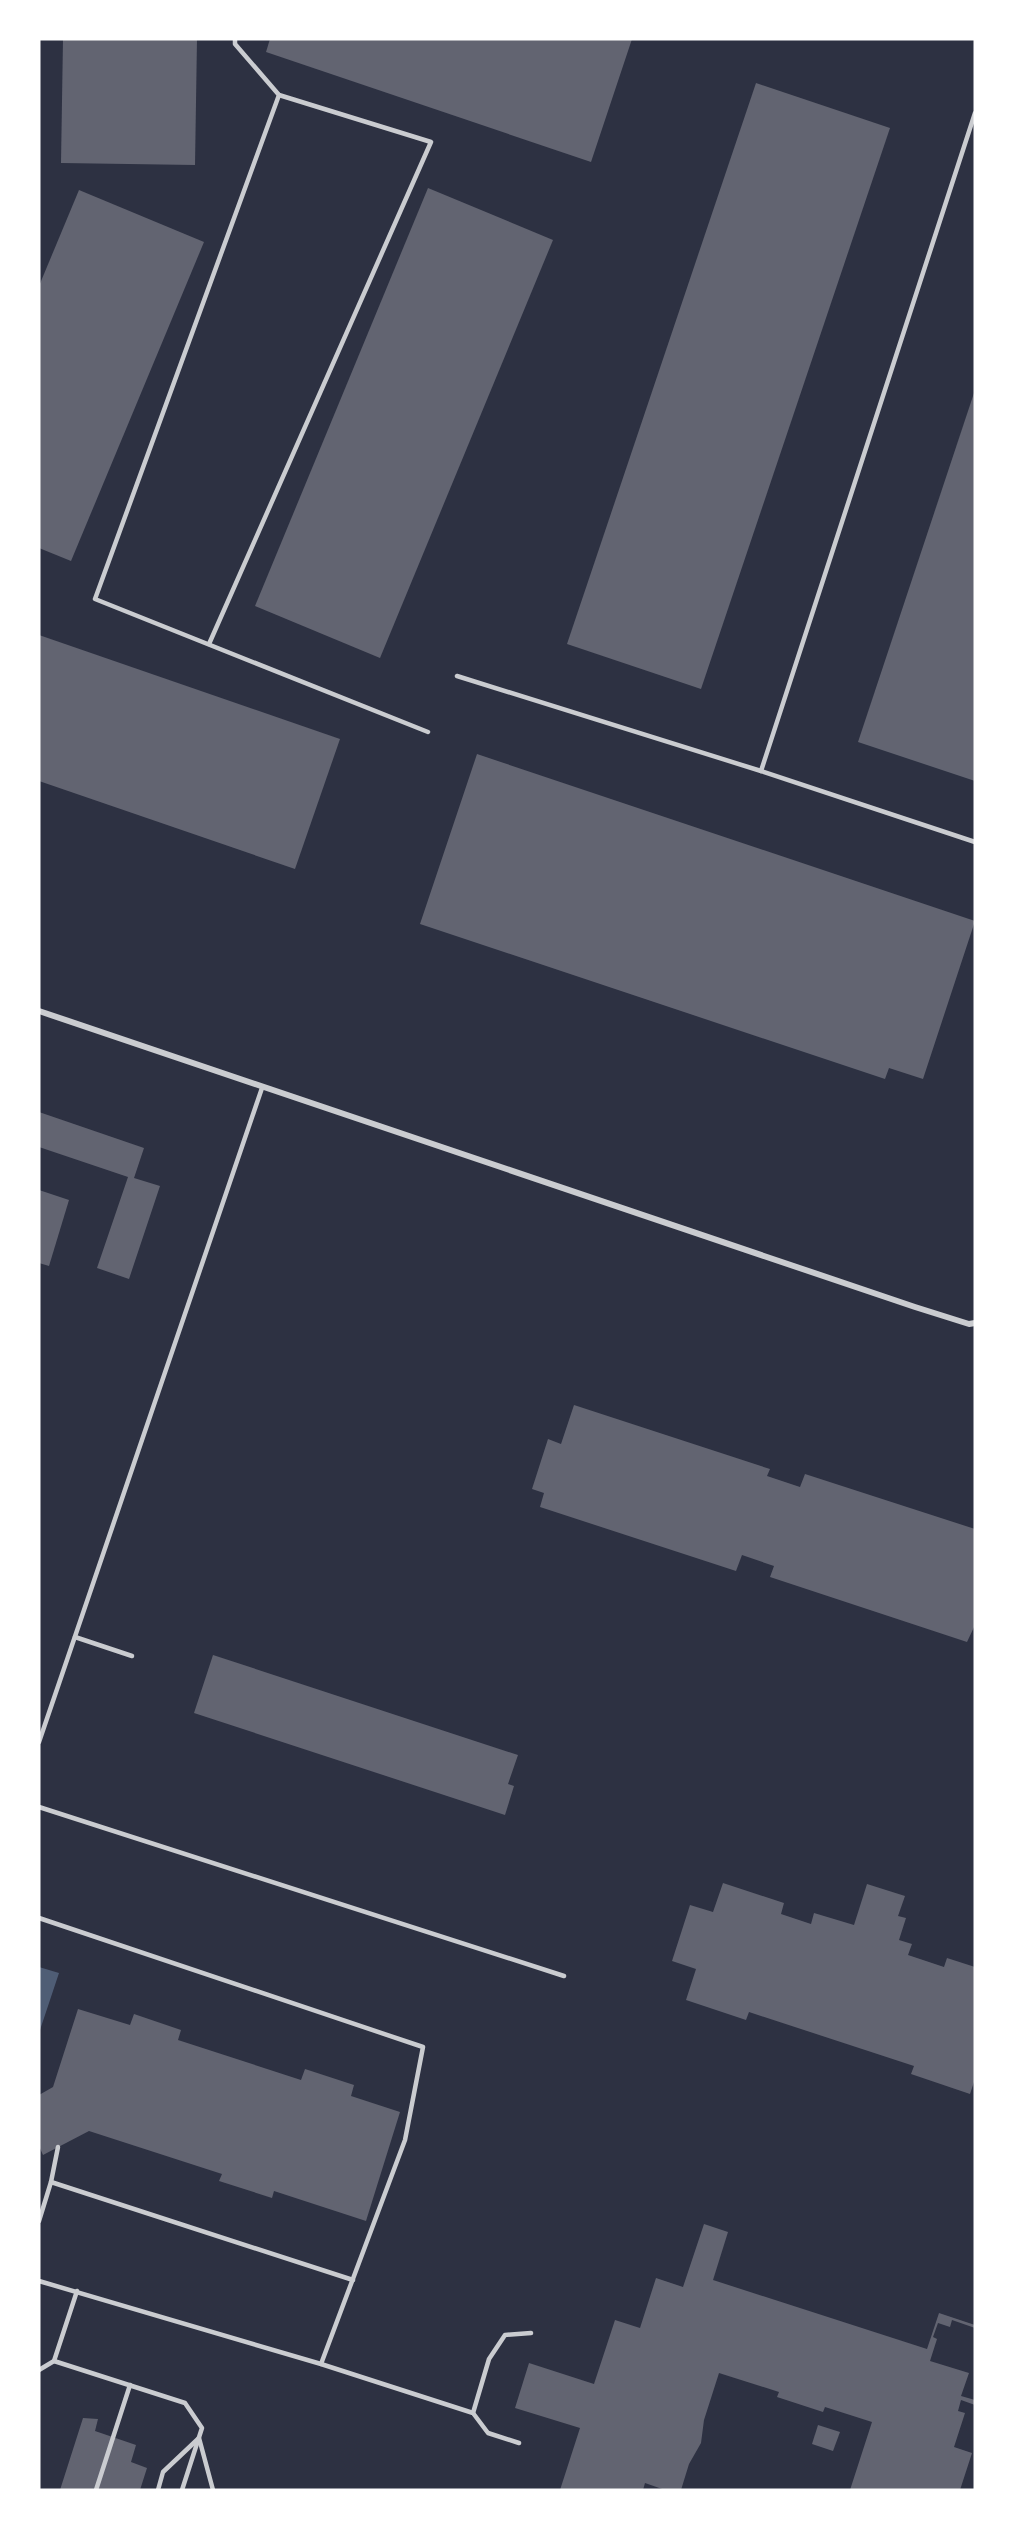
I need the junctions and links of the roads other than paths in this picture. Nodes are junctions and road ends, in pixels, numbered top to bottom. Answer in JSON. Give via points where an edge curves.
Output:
{"nodes":[{"id":1,"x":235,"y":39,"type":"edge"},
{"id":2,"x":279,"y":95,"type":"junction"},
{"id":3,"x":975,"y":113,"type":"edge"},
{"id":4,"x":209,"y":644,"type":"junction"},
{"id":5,"x":457,"y":676,"type":"dead end"},
{"id":6,"x":428,"y":732,"type":"dead end"},
{"id":7,"x":761,"y":771,"type":"junction"},
{"id":8,"x":975,"y":842,"type":"edge"},
{"id":9,"x":39,"y":1011,"type":"edge"},
{"id":10,"x":262,"y":1088,"type":"junction"},
{"id":11,"x":975,"y":1323,"type":"edge"},
{"id":12,"x":75,"y":1637,"type":"junction"},
{"id":13,"x":132,"y":1656,"type":"dead end"},
{"id":14,"x":39,"y":1742,"type":"edge"},
{"id":15,"x":39,"y":1807,"type":"edge"},
{"id":16,"x":39,"y":1918,"type":"edge"},
{"id":17,"x":564,"y":1976,"type":"dead end"},
{"id":18,"x":58,"y":2148,"type":"dead end"},
{"id":19,"x":51,"y":2182,"type":"junction"},
{"id":20,"x":39,"y":2221,"type":"edge"},
{"id":21,"x":39,"y":2280,"type":"edge"},
{"id":22,"x":353,"y":2280,"type":"junction"},
{"id":23,"x":77,"y":2291,"type":"junction"},
{"id":24,"x":531,"y":2333,"type":"dead end"},
{"id":25,"x":54,"y":2361,"type":"junction"},
{"id":26,"x":321,"y":2364,"type":"junction"},
{"id":27,"x":39,"y":2370,"type":"edge"},
{"id":28,"x":130,"y":2385,"type":"junction"},
{"id":29,"x":473,"y":2413,"type":"junction"},
{"id":30,"x":199,"y":2438,"type":"junction"},
{"id":31,"x":519,"y":2443,"type":"dead end"},
{"id":32,"x":96,"y":2490,"type":"edge"},
{"id":33,"x":158,"y":2490,"type":"edge"},
{"id":34,"x":183,"y":2490,"type":"edge"},
{"id":35,"x":213,"y":2490,"type":"edge"}],
"edges":[{"from":1,"to":2,"type":"lane","via":[[235,44]]},
{"from":2,"to":4,"type":"lane","via":[[95,599]]},
{"from":2,"to":4,"type":"lane","via":[[432,142]]},
{"from":3,"to":7,"type":"lane"},
{"from":4,"to":6,"type":"lane"},
{"from":5,"to":7,"type":"lane"},
{"from":7,"to":8,"type":"lane"},
{"from":9,"to":10,"type":"street"},
{"from":10,"to":11,"type":"street","via":[[893,1300]]},
{"from":10,"to":12,"type":"lane"},
{"from":12,"to":13,"type":"lane"},
{"from":12,"to":14,"type":"lane"},
{"from":15,"to":17,"type":"lane"},
{"from":16,"to":22,"type":"lane","via":[[423,2047],[405,2140]]},
{"from":18,"to":19,"type":"lane"},
{"from":19,"to":20,"type":"lane"},
{"from":19,"to":22,"type":"lane"},
{"from":21,"to":23,"type":"lane"},
{"from":22,"to":26,"type":"lane"},
{"from":23,"to":25,"type":"lane"},
{"from":23,"to":26,"type":"lane"},
{"from":24,"to":29,"type":"lane","via":[[505,2335],[489,2359]]},
{"from":25,"to":27,"type":"lane"},
{"from":25,"to":28,"type":"lane"},
{"from":26,"to":29,"type":"lane"},
{"from":28,"to":30,"type":"lane","via":[[186,2403],[202,2428]]},
{"from":28,"to":32,"type":"lane"},
{"from":29,"to":31,"type":"lane","via":[[488,2433]]},
{"from":30,"to":33,"type":"lane","via":[[164,2472]]},
{"from":30,"to":34,"type":"lane"},
{"from":30,"to":35,"type":"lane"}]}
